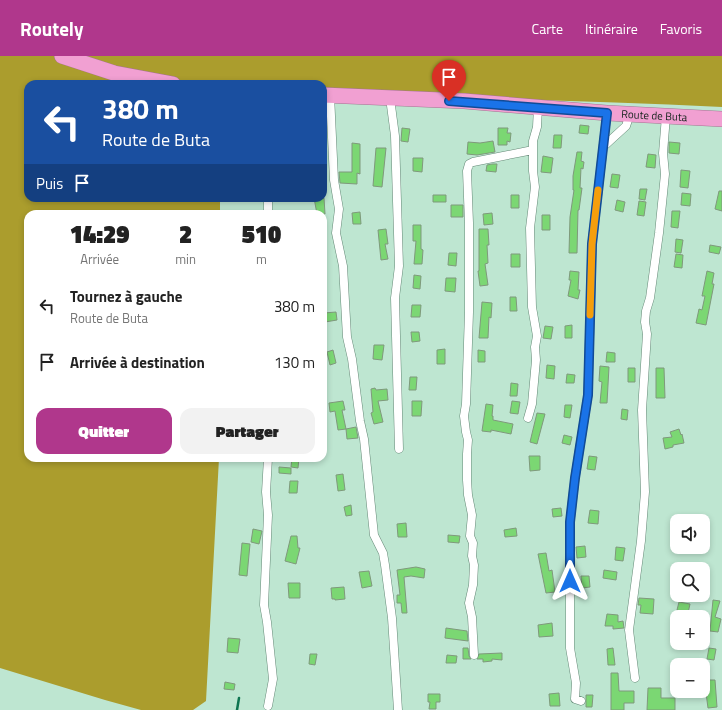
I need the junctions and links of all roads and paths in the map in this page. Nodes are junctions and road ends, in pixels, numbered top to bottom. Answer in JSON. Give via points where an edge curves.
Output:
{"nodes":[{"id":1,"x":62,"y":56,"type":"edge"},
{"id":2,"x":152,"y":80,"type":"edge"},
{"id":3,"x":327,"y":95,"type":"edge"},
{"id":4,"x":390,"y":98,"type":"junction"},
{"id":5,"x":327,"y":106,"type":"edge"},
{"id":6,"x":538,"y":107,"type":"junction"},
{"id":7,"x":607,"y":113,"type":"junction"},
{"id":8,"x":630,"y":114,"type":"junction"},
{"id":9,"x":666,"y":116,"type":"junction"},
{"id":10,"x":722,"y":119,"type":"edge"},
{"id":11,"x":603,"y":147,"type":"junction"},
{"id":12,"x":533,"y":150,"type":"junction"},
{"id":13,"x":528,"y":418,"type":"dead end"},
{"id":14,"x":399,"y":449,"type":"dead end"},
{"id":15,"x":268,"y":462,"type":"edge"},
{"id":16,"x":474,"y":655,"type":"dead end"},
{"id":17,"x":635,"y":678,"type":"dead end"},
{"id":18,"x":581,"y":701,"type":"dead end"},
{"id":19,"x":268,"y":706,"type":"dead end"},
{"id":20,"x":398,"y":710,"type":"edge"}],
"edges":[{"from":1,"to":2,"type":"highway","via":[[114,73]]},
{"from":3,"to":4,"type":"highway","name":"Route de Buta"},
{"from":4,"to":6,"type":"highway","name":"Route de Buta"},
{"from":4,"to":14,"type":"street","via":[[395,136],[399,266],[395,298]]},
{"from":5,"to":20,"type":"street","via":[[339,209],[336,233],[343,266],[347,337],[364,439],[374,535],[383,553],[385,565],[392,618]]},
{"from":6,"to":7,"type":"highway","name":"Route de Buta"},
{"from":6,"to":12,"type":"street","via":[[532,141]]},
{"from":7,"to":8,"type":"highway","name":"Route de Buta"},
{"from":7,"to":11,"type":"street"},
{"from":8,"to":9,"type":"highway","name":"Route de Buta"},
{"from":8,"to":11,"type":"street","via":[[626,126]]},
{"from":9,"to":10,"type":"highway","name":"Route de Buta"},
{"from":9,"to":17,"type":"street","via":[[661,218],[645,322],[647,334],[642,410],[645,492],[629,630]]},
{"from":11,"to":18,"type":"street","via":[[592,244],[588,395],[570,522],[570,648],[576,683],[575,699]]},
{"from":12,"to":13,"type":"street","via":[[535,187],[530,236],[536,360],[532,404]]},
{"from":12,"to":16,"type":"street","via":[[473,162],[469,164],[467,171],[469,312],[464,416],[468,440],[468,495],[472,515],[470,536],[474,565],[469,602]]},
{"from":15,"to":19,"type":"street","via":[[264,605],[273,679]]}]}
